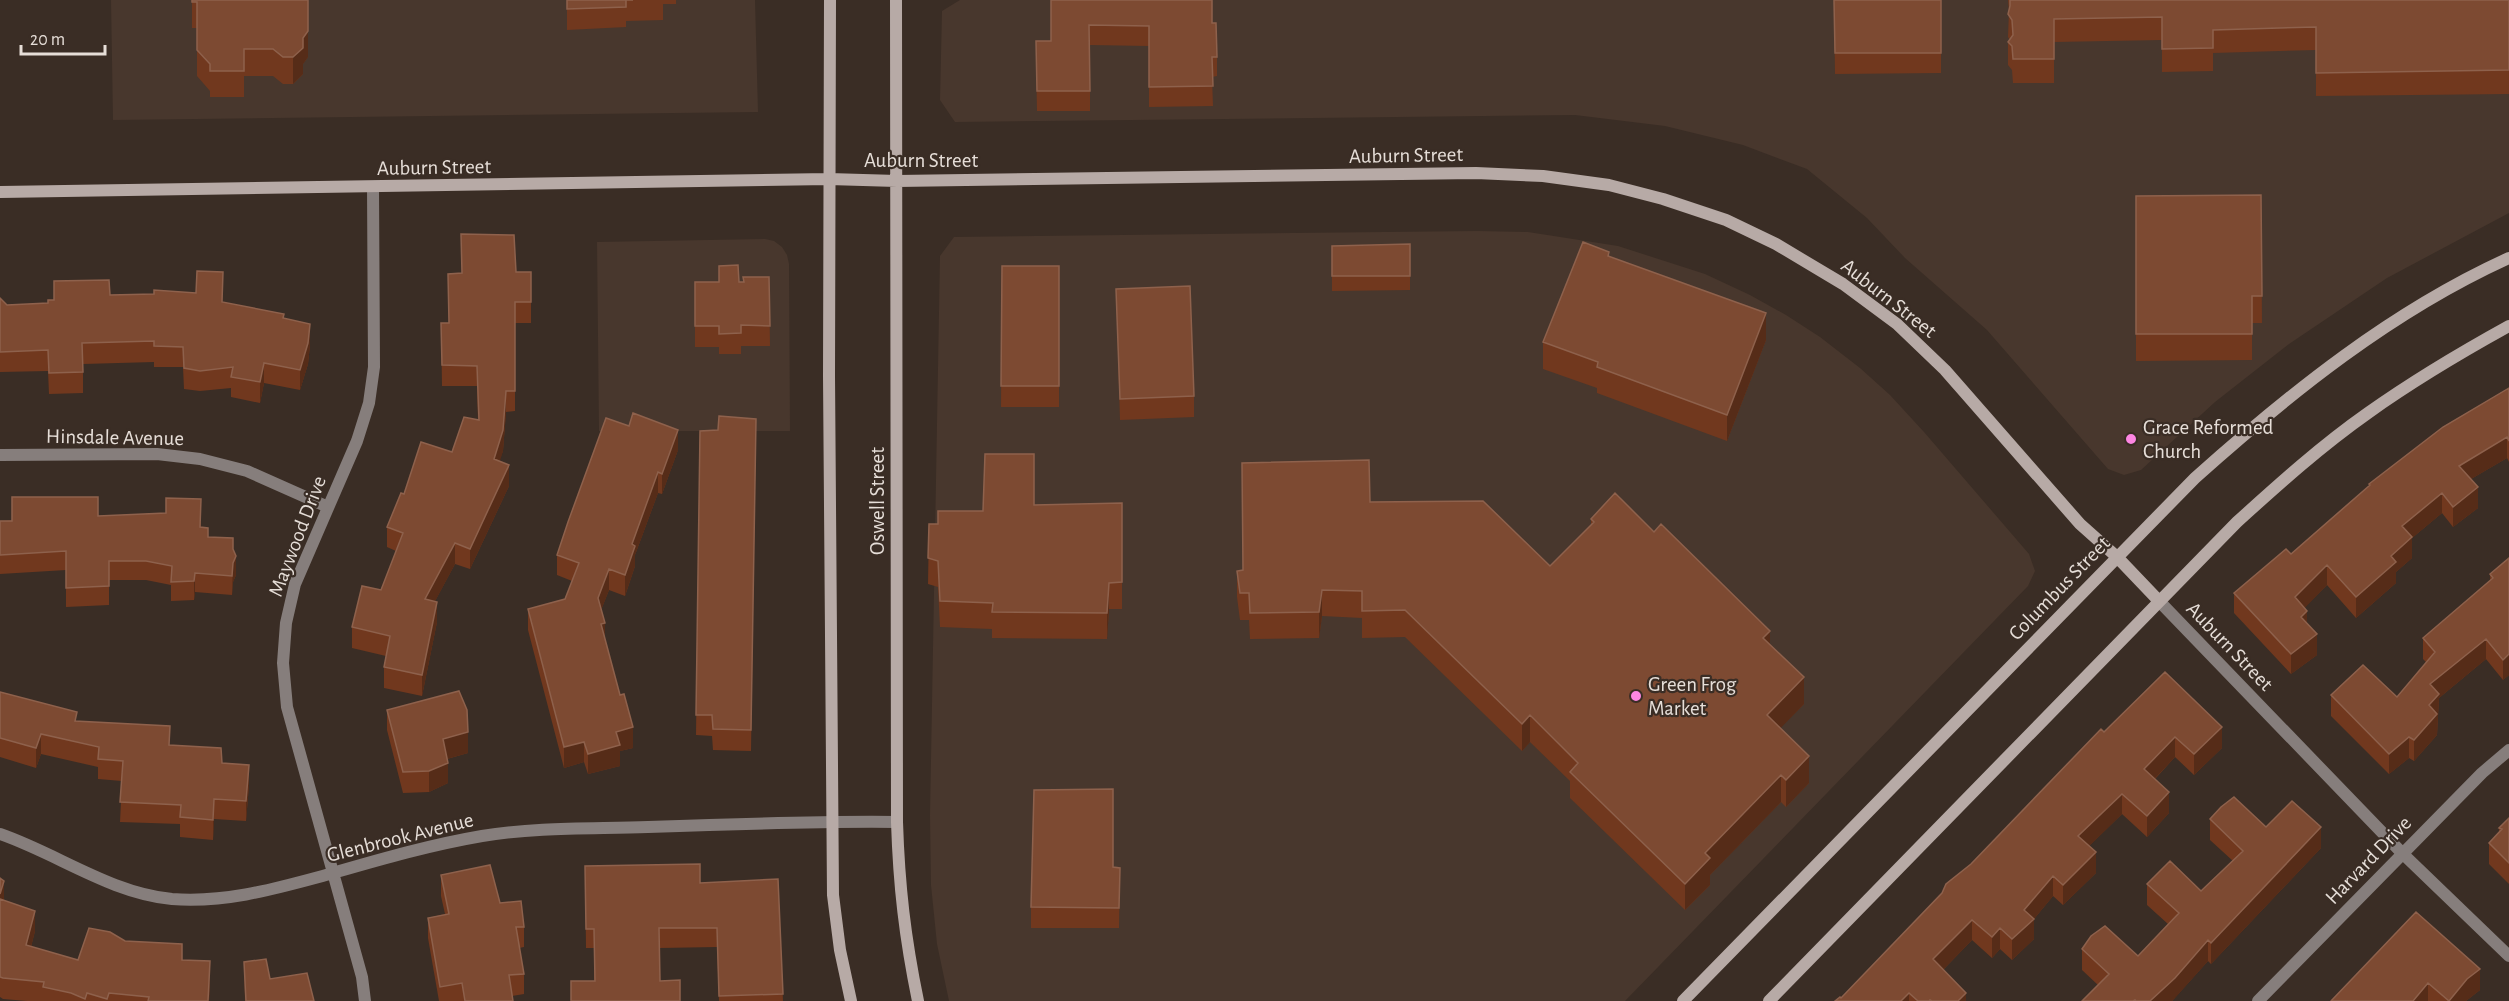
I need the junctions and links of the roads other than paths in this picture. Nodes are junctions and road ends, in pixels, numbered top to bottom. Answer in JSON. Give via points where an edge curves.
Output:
{"nodes":[{"id":1,"x":830,"y":0,"type":"edge"},
{"id":2,"x":896,"y":0,"type":"edge"},
{"id":3,"x":829,"y":179,"type":"junction"},
{"id":4,"x":897,"y":181,"type":"junction"},
{"id":5,"x":373,"y":188,"type":"junction"},
{"id":6,"x":0,"y":192,"type":"edge"},
{"id":7,"x":2509,"y":258,"type":"edge"},
{"id":8,"x":2509,"y":326,"type":"edge"},
{"id":9,"x":0,"y":455,"type":"edge"},
{"id":10,"x":328,"y":507,"type":"junction"},
{"id":11,"x":2117,"y":557,"type":"junction"},
{"id":12,"x":2159,"y":601,"type":"junction"},
{"id":13,"x":2509,"y":750,"type":"edge"},
{"id":14,"x":832,"y":821,"type":"junction"},
{"id":15,"x":897,"y":822,"type":"junction"},
{"id":16,"x":0,"y":834,"type":"edge"},
{"id":17,"x":2402,"y":852,"type":"junction"},
{"id":18,"x":333,"y":873,"type":"junction"},
{"id":19,"x":2509,"y":956,"type":"edge"},
{"id":20,"x":366,"y":1001,"type":"edge"},
{"id":21,"x":851,"y":1001,"type":"edge"},
{"id":22,"x":918,"y":1001,"type":"edge"},
{"id":23,"x":1683,"y":1001,"type":"edge"},
{"id":24,"x":1769,"y":1001,"type":"edge"},
{"id":25,"x":2258,"y":1001,"type":"edge"}],
"edges":[{"from":1,"to":3,"type":"main road"},
{"from":2,"to":4,"type":"main road","name":"Oswell Street"},
{"from":3,"to":4,"type":"main road","name":"Auburn Street"},
{"from":3,"to":5,"type":"main road","name":"Auburn Street"},
{"from":3,"to":14,"type":"main road"},
{"from":4,"to":11,"type":"main road","name":"Auburn Street","via":[[1476,173],[1543,176],[1609,185],[1663,199],[1726,220],[1786,249],[1844,284],[1897,324],[1945,370],[2080,524]]},
{"from":4,"to":15,"type":"main road","name":"Oswell Street"},
{"from":5,"to":6,"type":"main road","name":"Auburn Street"},
{"from":5,"to":10,"type":"street","name":"Maywood Drive","via":[[374,367],[357,441]]},
{"from":7,"to":11,"type":"main road","name":"Columbus Street","via":[[2425,304],[2332,364],[2202,471]]},
{"from":8,"to":12,"type":"main road","via":[[2456,355],[2367,414],[2300,466],[2237,522]]},
{"from":9,"to":10,"type":"street","name":"Hinsdale Avenue","via":[[157,454],[200,459],[247,471]]},
{"from":10,"to":18,"type":"street","name":"Maywood Drive","via":[[295,584],[286,623],[283,663],[287,707]]},
{"from":11,"to":12,"type":"main road","name":"Auburn Street"},
{"from":11,"to":23,"type":"main road","name":"Columbus Street"},
{"from":12,"to":17,"type":"street","name":"Auburn Street"},
{"from":12,"to":24,"type":"main road"},
{"from":13,"to":17,"type":"street","name":"Harvard Drive"},
{"from":14,"to":15,"type":"street","name":"Glenbrook Avenue"},
{"from":14,"to":18,"type":"street","name":"Glenbrook Avenue","via":[[541,830],[416,849]]},
{"from":14,"to":21,"type":"main road","via":[[834,895]]},
{"from":15,"to":22,"type":"main road","name":"Oswell Street","via":[[898,884]]},
{"from":16,"to":18,"type":"street","name":"Glenbrook Avenue","via":[[127,889],[170,898],[215,900],[255,894]]},
{"from":17,"to":19,"type":"street","name":"Auburn Street"},
{"from":17,"to":25,"type":"street","name":"Harvard Drive"},
{"from":18,"to":20,"type":"street","name":"Maywood Drive"}]}
